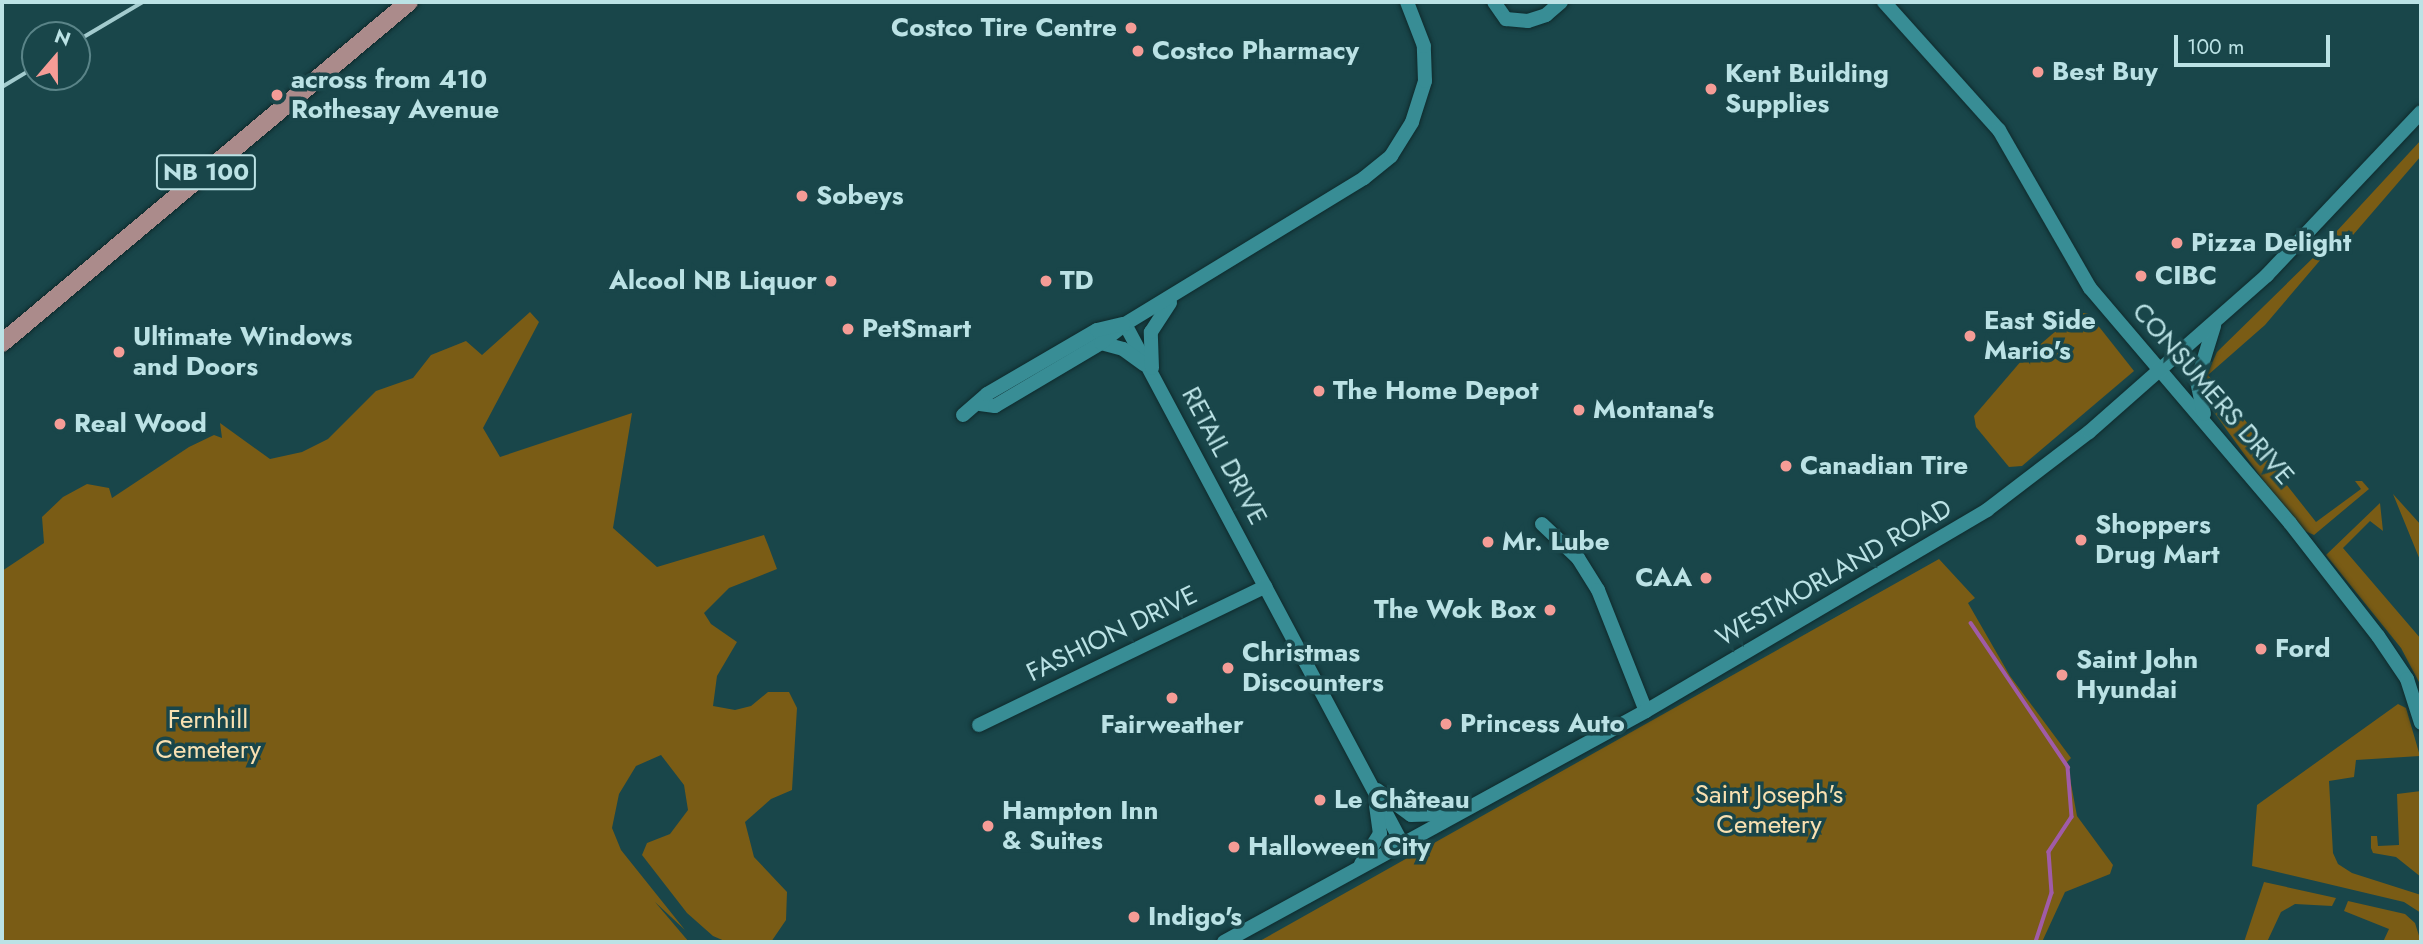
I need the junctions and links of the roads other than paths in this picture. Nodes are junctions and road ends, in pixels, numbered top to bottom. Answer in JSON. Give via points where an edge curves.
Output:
{"nodes":[{"id":1,"x":409,"y":2,"type":"edge"},
{"id":2,"x":1407,"y":2,"type":"edge"},
{"id":3,"x":1494,"y":2,"type":"edge"},
{"id":4,"x":1561,"y":2,"type":"edge"},
{"id":5,"x":1884,"y":2,"type":"edge"},
{"id":6,"x":2421,"y":112,"type":"edge"},
{"id":7,"x":1180,"y":292,"type":"junction"},
{"id":8,"x":2215,"y":323,"type":"junction"},
{"id":9,"x":1125,"y":324,"type":"junction"},
{"id":10,"x":2,"y":343,"type":"edge"},
{"id":11,"x":1101,"y":343,"type":"junction"},
{"id":12,"x":2161,"y":370,"type":"junction"},
{"id":13,"x":1152,"y":372,"type":"junction"},
{"id":14,"x":980,"y":404,"type":"junction"},
{"id":15,"x":963,"y":415,"type":"dead end"},
{"id":16,"x":2207,"y":422,"type":"junction"},
{"id":17,"x":1542,"y":524,"type":"dead end"},
{"id":18,"x":1265,"y":587,"type":"junction"},
{"id":19,"x":1646,"y":711,"type":"junction"},
{"id":20,"x":2421,"y":723,"type":"edge"},
{"id":21,"x":979,"y":724,"type":"dead end"},
{"id":22,"x":1371,"y":785,"type":"junction"},
{"id":23,"x":1465,"y":811,"type":"junction"},
{"id":24,"x":1403,"y":845,"type":"junction"},
{"id":25,"x":1353,"y":873,"type":"junction"},
{"id":26,"x":1224,"y":942,"type":"edge"}],
"edges":[{"from":1,"to":10,"type":"main road","number":"NB 100"},
{"from":2,"to":7,"type":"street","via":[[1424,46],[1425,80],[1416,112],[1395,148],[1386,150],[1294,223]]},
{"from":3,"to":4,"type":"street","via":[[1506,19],[1528,21],[1546,15]]},
{"from":5,"to":12,"type":"street","name":"CONSUMERS DRIVE","via":[[1998,130],[2027,173],[2080,272]]},
{"from":6,"to":8,"type":"street","name":"WESTMORLAND ROAD","via":[[2307,236]]},
{"from":7,"to":9,"type":"street"},
{"from":7,"to":13,"type":"street","via":[[1151,332]]},
{"from":8,"to":12,"type":"street","name":"WESTMORLAND ROAD"},
{"from":8,"to":16,"type":"street","via":[[2197,381]]},
{"from":9,"to":11,"type":"street"},
{"from":9,"to":13,"type":"street","name":"RETAIL DRIVE"},
{"from":9,"to":14,"type":"street","via":[[1097,330],[987,394]]},
{"from":11,"to":13,"type":"street","via":[[1141,360]]},
{"from":11,"to":14,"type":"street","via":[[995,405]]},
{"from":12,"to":16,"type":"street","name":"CONSUMERS DRIVE"},
{"from":12,"to":19,"type":"street","name":"WESTMORLAND ROAD","via":[[1987,510]]},
{"from":13,"to":18,"type":"street","name":"RETAIL DRIVE"},
{"from":14,"to":15,"type":"street"},
{"from":16,"to":20,"type":"street","name":"CONSUMERS DRIVE","via":[[2378,636],[2406,679]]},
{"from":17,"to":19,"type":"street","via":[[1577,558],[1598,590]]},
{"from":18,"to":21,"type":"street","name":"FASHION DRIVE"},
{"from":18,"to":22,"type":"street","name":"RETAIL DRIVE"},
{"from":19,"to":23,"type":"street","name":"WESTMORLAND ROAD"},
{"from":22,"to":23,"type":"street","via":[[1411,815],[1438,817]]},
{"from":22,"to":24,"type":"street","name":"RETAIL DRIVE"},
{"from":22,"to":25,"type":"street","via":[[1380,834]]},
{"from":23,"to":24,"type":"street","name":"WESTMORLAND ROAD"},
{"from":24,"to":25,"type":"street","name":"WESTMORLAND ROAD"},
{"from":25,"to":26,"type":"street","name":"WESTMORLAND ROAD"}]}
